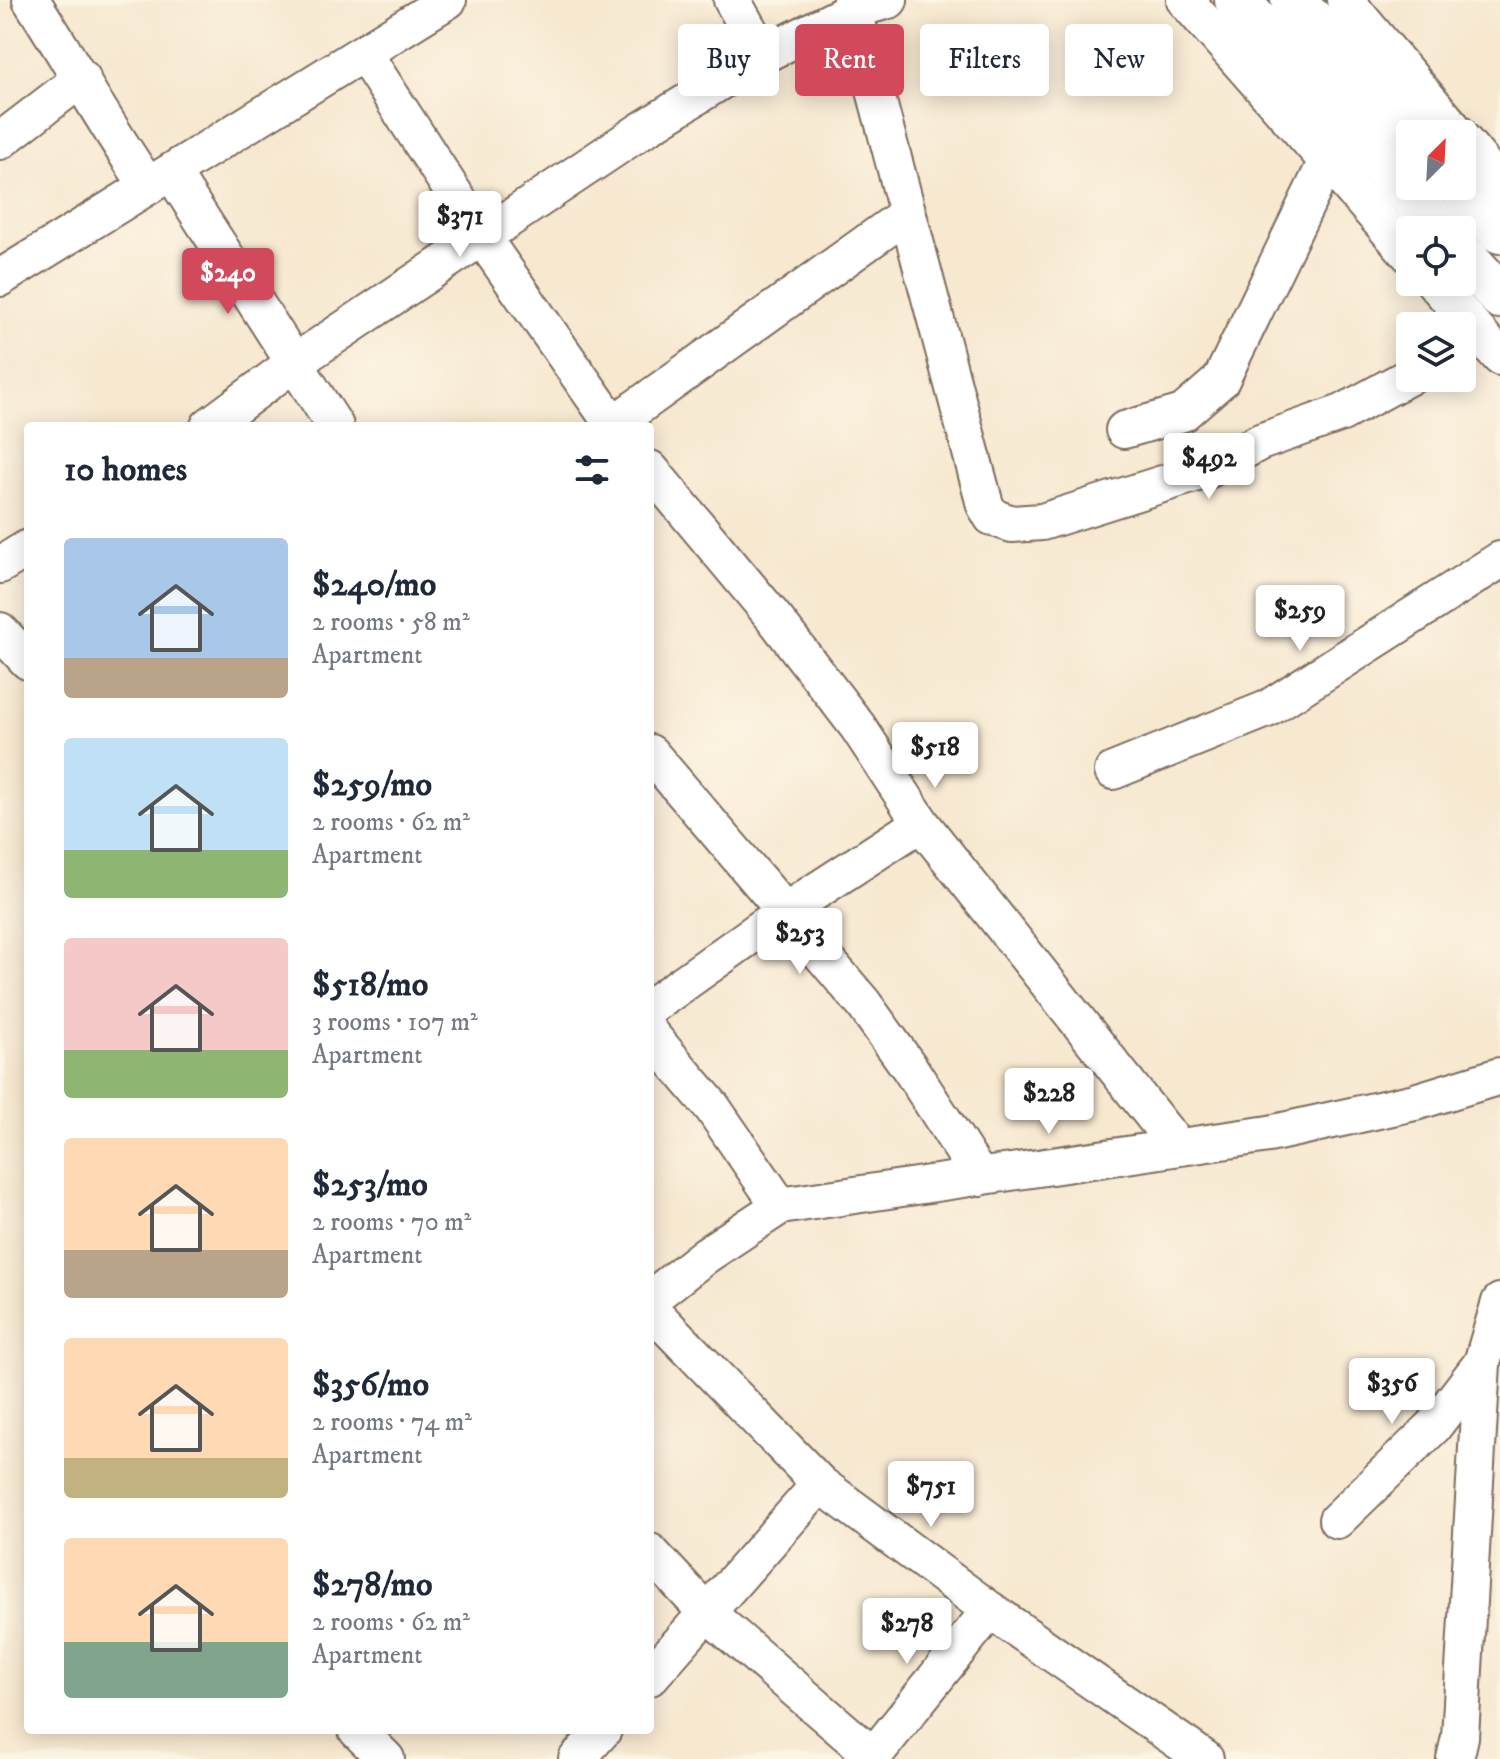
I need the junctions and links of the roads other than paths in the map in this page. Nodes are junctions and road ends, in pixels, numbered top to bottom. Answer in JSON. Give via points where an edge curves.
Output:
{"nodes":[{"id":1,"x":732,"y":0,"type":"edge"},
{"id":2,"x":889,"y":0,"type":"edge"},
{"id":3,"x":1185,"y":0,"type":"edge"},
{"id":4,"x":1237,"y":0,"type":"edge"},
{"id":5,"x":1293,"y":0,"type":"edge"},
{"id":6,"x":1345,"y":0,"type":"edge"},
{"id":7,"x":35,"y":1,"type":"edge"},
{"id":8,"x":445,"y":1,"type":"edge"},
{"id":9,"x":852,"y":5,"type":"edge"},
{"id":10,"x":746,"y":24,"type":"edge"},
{"id":11,"x":779,"y":46,"type":"edge"},
{"id":12,"x":364,"y":54,"type":"junction"},
{"id":13,"x":82,"y":78,"type":"junction"},
{"id":14,"x":697,"y":96,"type":"edge"},
{"id":15,"x":1401,"y":120,"type":"edge"},
{"id":16,"x":1446,"y":120,"type":"edge"},
{"id":17,"x":0,"y":141,"type":"edge"},
{"id":18,"x":1476,"y":156,"type":"edge"},
{"id":19,"x":1327,"y":161,"type":"junction"},
{"id":20,"x":160,"y":180,"type":"junction"},
{"id":21,"x":1500,"y":184,"type":"edge"},
{"id":22,"x":1472,"y":200,"type":"edge"},
{"id":23,"x":907,"y":214,"type":"junction"},
{"id":24,"x":1429,"y":216,"type":"edge"},
{"id":25,"x":1500,"y":231,"type":"edge"},
{"id":26,"x":482,"y":237,"type":"junction"},
{"id":27,"x":1396,"y":239,"type":"edge"},
{"id":28,"x":1476,"y":269,"type":"edge"},
{"id":29,"x":0,"y":278,"type":"edge"},
{"id":30,"x":1444,"y":296,"type":"edge"},
{"id":31,"x":1500,"y":296,"type":"edge"},
{"id":32,"x":1481,"y":348,"type":"edge"},
{"id":33,"x":294,"y":363,"type":"junction"},
{"id":34,"x":1396,"y":384,"type":"edge"},
{"id":35,"x":214,"y":422,"type":"edge"},
{"id":36,"x":332,"y":422,"type":"edge"},
{"id":37,"x":610,"y":422,"type":"edge"},
{"id":38,"x":619,"y":422,"type":"edge"},
{"id":39,"x":1124,"y":430,"type":"dead end"},
{"id":40,"x":654,"y":474,"type":"edge"},
{"id":41,"x":24,"y":550,"type":"edge"},
{"id":42,"x":1500,"y":560,"type":"edge"},
{"id":43,"x":0,"y":565,"type":"edge"},
{"id":44,"x":0,"y":631,"type":"edge"},
{"id":45,"x":24,"y":657,"type":"edge"},
{"id":46,"x":654,"y":758,"type":"edge"},
{"id":47,"x":1113,"y":771,"type":"dead end"},
{"id":48,"x":921,"y":823,"type":"junction"},
{"id":49,"x":784,"y":912,"type":"junction"},
{"id":50,"x":654,"y":1004,"type":"edge"},
{"id":51,"x":654,"y":1039,"type":"edge"},
{"id":52,"x":1500,"y":1076,"type":"edge"},
{"id":53,"x":1177,"y":1146,"type":"junction"},
{"id":54,"x":980,"y":1177,"type":"junction"},
{"id":55,"x":780,"y":1206,"type":"junction"},
{"id":56,"x":654,"y":1296,"type":"edge"},
{"id":57,"x":1500,"y":1302,"type":"edge"},
{"id":58,"x":654,"y":1313,"type":"edge"},
{"id":59,"x":1482,"y":1363,"type":"junction"},
{"id":60,"x":820,"y":1484,"type":"junction"},
{"id":61,"x":1337,"y":1520,"type":"dead end"},
{"id":62,"x":654,"y":1556,"type":"edge"},
{"id":63,"x":990,"y":1610,"type":"junction"},
{"id":64,"x":707,"y":1613,"type":"junction"},
{"id":65,"x":654,"y":1673,"type":"edge"},
{"id":66,"x":361,"y":1734,"type":"edge"},
{"id":67,"x":599,"y":1734,"type":"edge"},
{"id":68,"x":872,"y":1758,"type":"edge"},
{"id":69,"x":386,"y":1759,"type":"edge"},
{"id":70,"x":577,"y":1759,"type":"edge"},
{"id":71,"x":1205,"y":1759,"type":"edge"},
{"id":72,"x":1455,"y":1759,"type":"edge"}],
"edges":[{"from":1,"to":10,"type":"street"},
{"from":2,"to":9,"type":"street"},
{"from":3,"to":19,"type":"street"},
{"from":4,"to":24,"type":"highway"},
{"from":5,"to":15,"type":"highway"},
{"from":6,"to":16,"type":"street"},
{"from":7,"to":13,"type":"street"},
{"from":8,"to":12,"type":"street"},
{"from":9,"to":11,"type":"street"},
{"from":9,"to":23,"type":"street"},
{"from":12,"to":20,"type":"street"},
{"from":12,"to":26,"type":"street"},
{"from":13,"to":17,"type":"street"},
{"from":13,"to":20,"type":"street","via":[[118,143]]},
{"from":14,"to":26,"type":"street"},
{"from":18,"to":21,"type":"street"},
{"from":19,"to":27,"type":"street"},
{"from":19,"to":39,"type":"street","via":[[1221,380],[1183,413]]},
{"from":20,"to":29,"type":"street"},
{"from":20,"to":33,"type":"street"},
{"from":22,"to":25,"type":"highway"},
{"from":23,"to":34,"type":"street","via":[[985,505],[992,517],[1012,524],[1042,522],[1210,469],[1260,442],[1342,413]]},
{"from":23,"to":38,"type":"street"},
{"from":26,"to":33,"type":"street"},
{"from":26,"to":37,"type":"street"},
{"from":28,"to":31,"type":"highway"},
{"from":30,"to":32,"type":"street"},
{"from":33,"to":35,"type":"street"},
{"from":33,"to":36,"type":"street"},
{"from":40,"to":48,"type":"street","via":[[858,727]]},
{"from":41,"to":43,"type":"street"},
{"from":42,"to":47,"type":"street","via":[[1267,709]]},
{"from":44,"to":45,"type":"street"},
{"from":46,"to":49,"type":"street"},
{"from":48,"to":49,"type":"street"},
{"from":48,"to":53,"type":"street"},
{"from":49,"to":50,"type":"street"},
{"from":49,"to":54,"type":"street","via":[[863,1003]]},
{"from":51,"to":55,"type":"street","via":[[712,1107]]},
{"from":52,"to":53,"type":"street","via":[[1415,1102],[1269,1134]]},
{"from":53,"to":54,"type":"street"},
{"from":54,"to":55,"type":"street"},
{"from":55,"to":56,"type":"street"},
{"from":57,"to":59,"type":"street"},
{"from":58,"to":60,"type":"street"},
{"from":59,"to":61,"type":"street","via":[[1433,1427]]},
{"from":59,"to":72,"type":"street"},
{"from":60,"to":63,"type":"street"},
{"from":60,"to":64,"type":"street"},
{"from":62,"to":64,"type":"street"},
{"from":63,"to":68,"type":"street"},
{"from":63,"to":71,"type":"street"},
{"from":64,"to":65,"type":"street"},
{"from":64,"to":68,"type":"street"},
{"from":66,"to":69,"type":"street"},
{"from":67,"to":70,"type":"street"}]}
